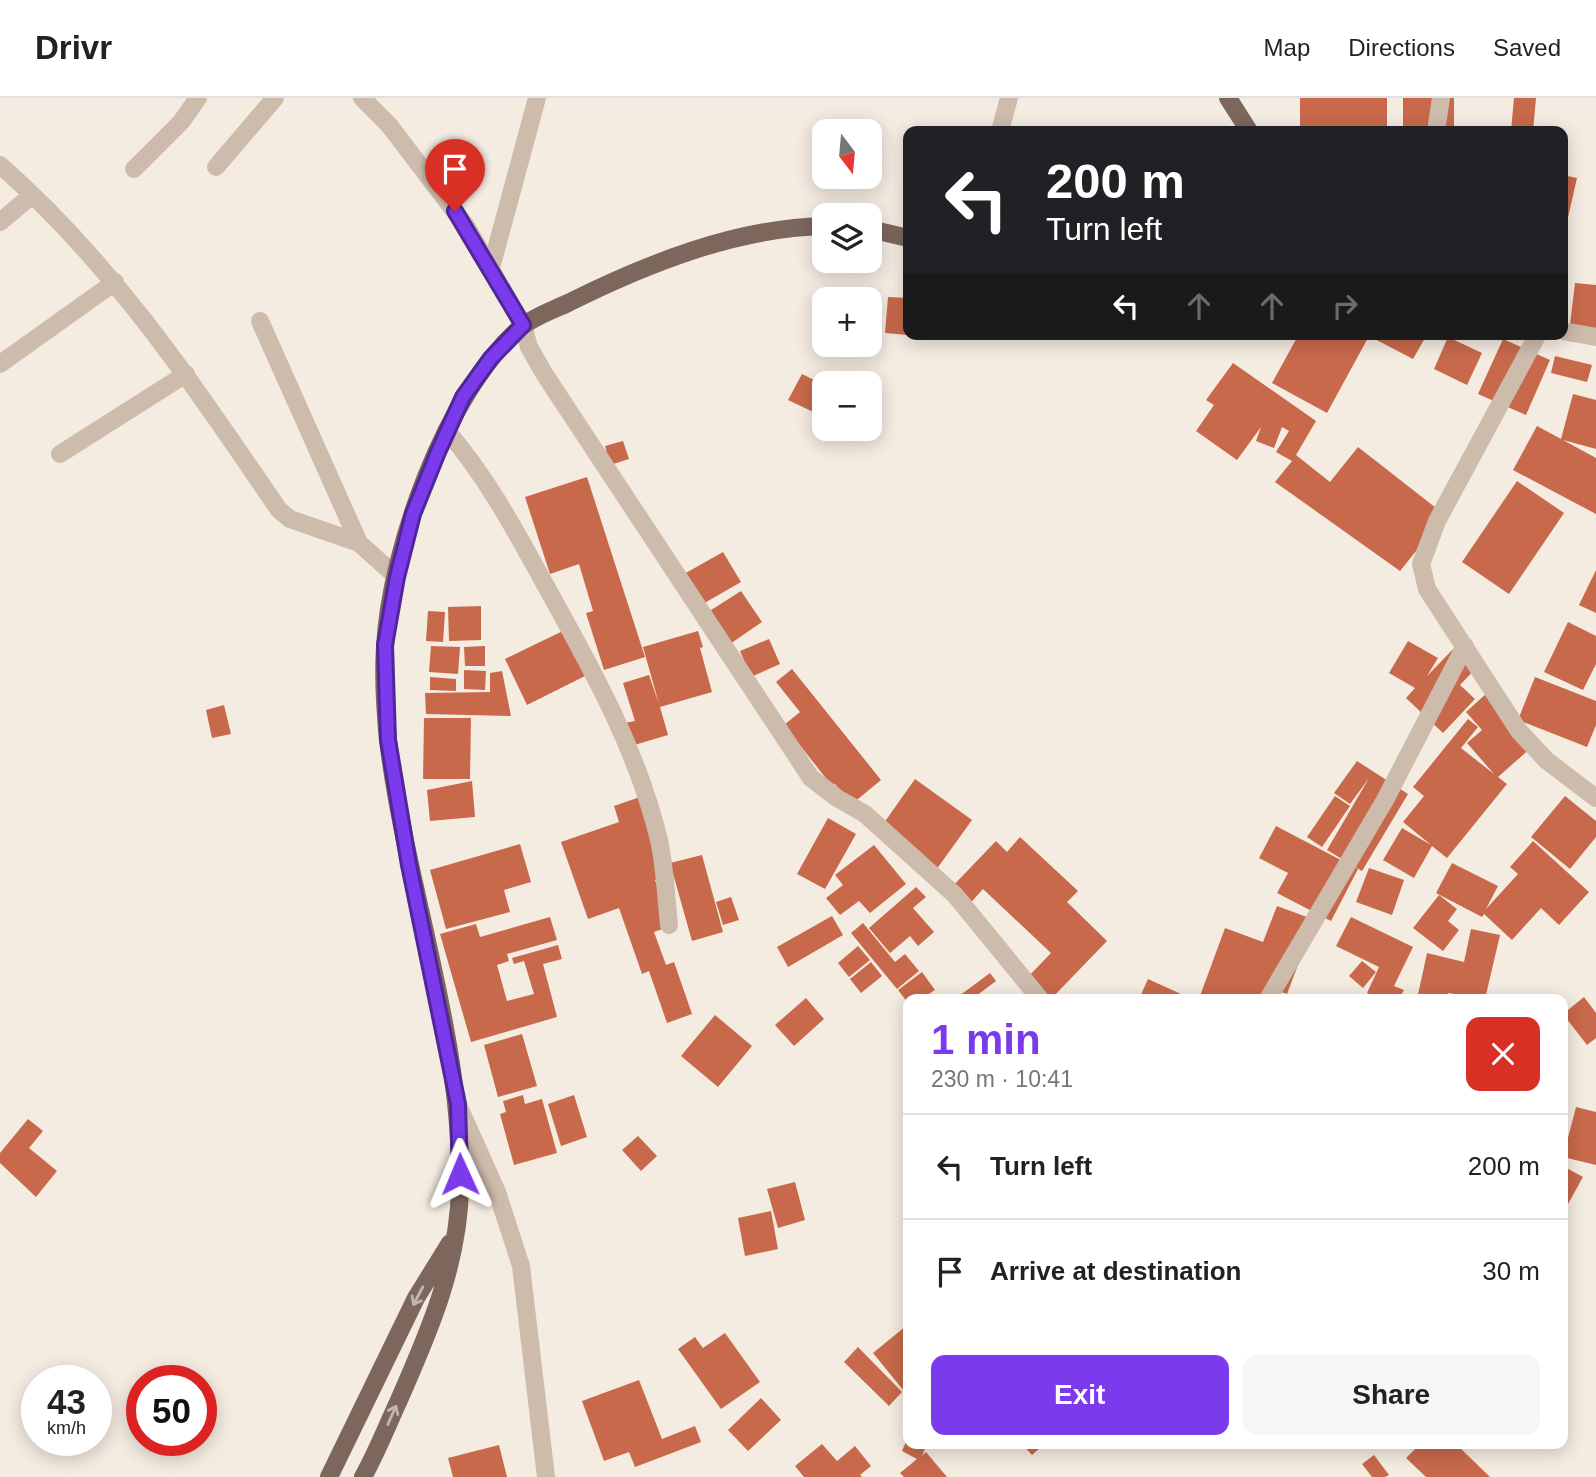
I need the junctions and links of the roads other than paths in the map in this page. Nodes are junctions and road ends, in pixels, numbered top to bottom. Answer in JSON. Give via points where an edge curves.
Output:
{"nodes":[{"id":1,"x":198,"y":98,"type":"edge"},
{"id":2,"x":275,"y":98,"type":"edge"},
{"id":3,"x":362,"y":98,"type":"edge"},
{"id":4,"x":537,"y":98,"type":"edge"},
{"id":5,"x":1009,"y":98,"type":"edge"},
{"id":6,"x":1228,"y":98,"type":"edge"},
{"id":7,"x":1441,"y":98,"type":"edge"},
{"id":8,"x":1001,"y":126,"type":"edge"},
{"id":9,"x":1246,"y":126,"type":"edge"},
{"id":10,"x":1437,"y":126,"type":"edge"},
{"id":11,"x":0,"y":165,"type":"edge"},
{"id":12,"x":216,"y":167,"type":"dead end"},
{"id":13,"x":134,"y":169,"type":"dead end"},
{"id":14,"x":32,"y":195,"type":"junction"},
{"id":15,"x":0,"y":222,"type":"edge"},
{"id":16,"x":812,"y":228,"type":"edge"},
{"id":17,"x":882,"y":232,"type":"edge"},
{"id":18,"x":903,"y":237,"type":"edge"},
{"id":19,"x":491,"y":268,"type":"junction"},
{"id":20,"x":115,"y":282,"type":"junction"},
{"id":21,"x":260,"y":321,"type":"dead end"},
{"id":22,"x":523,"y":325,"type":"junction"},
{"id":23,"x":1568,"y":332,"type":"edge"},
{"id":24,"x":1596,"y":337,"type":"edge"},
{"id":25,"x":1535,"y":340,"type":"edge"},
{"id":26,"x":0,"y":364,"type":"edge"},
{"id":27,"x":186,"y":374,"type":"junction"},
{"id":28,"x":447,"y":431,"type":"junction"},
{"id":29,"x":60,"y":454,"type":"dead end"},
{"id":30,"x":359,"y":543,"type":"junction"},
{"id":31,"x":397,"y":577,"type":"junction"},
{"id":32,"x":1465,"y":646,"type":"junction"},
{"id":33,"x":1596,"y":798,"type":"edge"},
{"id":34,"x":670,"y":925,"type":"dead end"},
{"id":35,"x":1036,"y":994,"type":"edge"},
{"id":36,"x":1271,"y":994,"type":"edge"},
{"id":37,"x":458,"y":1104,"type":"junction"},
{"id":38,"x":453,"y":1238,"type":"junction"},
{"id":39,"x":329,"y":1477,"type":"edge"},
{"id":40,"x":363,"y":1477,"type":"edge"},
{"id":41,"x":546,"y":1477,"type":"edge"}],
"edges":[{"from":1,"to":13,"type":"street"},
{"from":2,"to":12,"type":"street"},
{"from":3,"to":19,"type":"street","via":[[434,180]]},
{"from":4,"to":19,"type":"street"},
{"from":5,"to":8,"type":"street"},
{"from":6,"to":9,"type":"main road"},
{"from":7,"to":10,"type":"street"},
{"from":11,"to":14,"type":"street"},
{"from":14,"to":15,"type":"street"},
{"from":14,"to":20,"type":"street"},
{"from":16,"to":22,"type":"main road","via":[[737,238],[670,260],[602,286]]},
{"from":17,"to":18,"type":"main road"},
{"from":19,"to":22,"type":"street"},
{"from":20,"to":26,"type":"street"},
{"from":20,"to":27,"type":"street"},
{"from":21,"to":30,"type":"street"},
{"from":22,"to":28,"type":"main road","via":[[463,397]]},
{"from":22,"to":35,"type":"street","via":[[529,348],[545,375],[811,778],[865,814],[956,895]]},
{"from":23,"to":24,"type":"street"},
{"from":25,"to":32,"type":"street","via":[[1437,521],[1422,564],[1427,589]]},
{"from":27,"to":29,"type":"street"},
{"from":27,"to":30,"type":"street","via":[[279,510],[290,519]]},
{"from":28,"to":31,"type":"main road","via":[[413,514]]},
{"from":28,"to":34,"type":"street","via":[[515,525],[610,703],[659,842]]},
{"from":30,"to":31,"type":"street"},
{"from":31,"to":37,"type":"main road","via":[[385,645],[388,740]]},
{"from":32,"to":33,"type":"street","via":[[1519,732],[1546,760]]},
{"from":32,"to":36,"type":"street","via":[[1385,800]]},
{"from":37,"to":38,"type":"main road","via":[[460,1191]]},
{"from":37,"to":41,"type":"street","via":[[497,1192],[521,1266]]},
{"from":38,"to":39,"type":"main road","one_way":true,"via":[[416,1298]]},
{"from":40,"to":38,"type":"main road","one_way":true,"via":[[431,1327],[445,1286]]}]}
